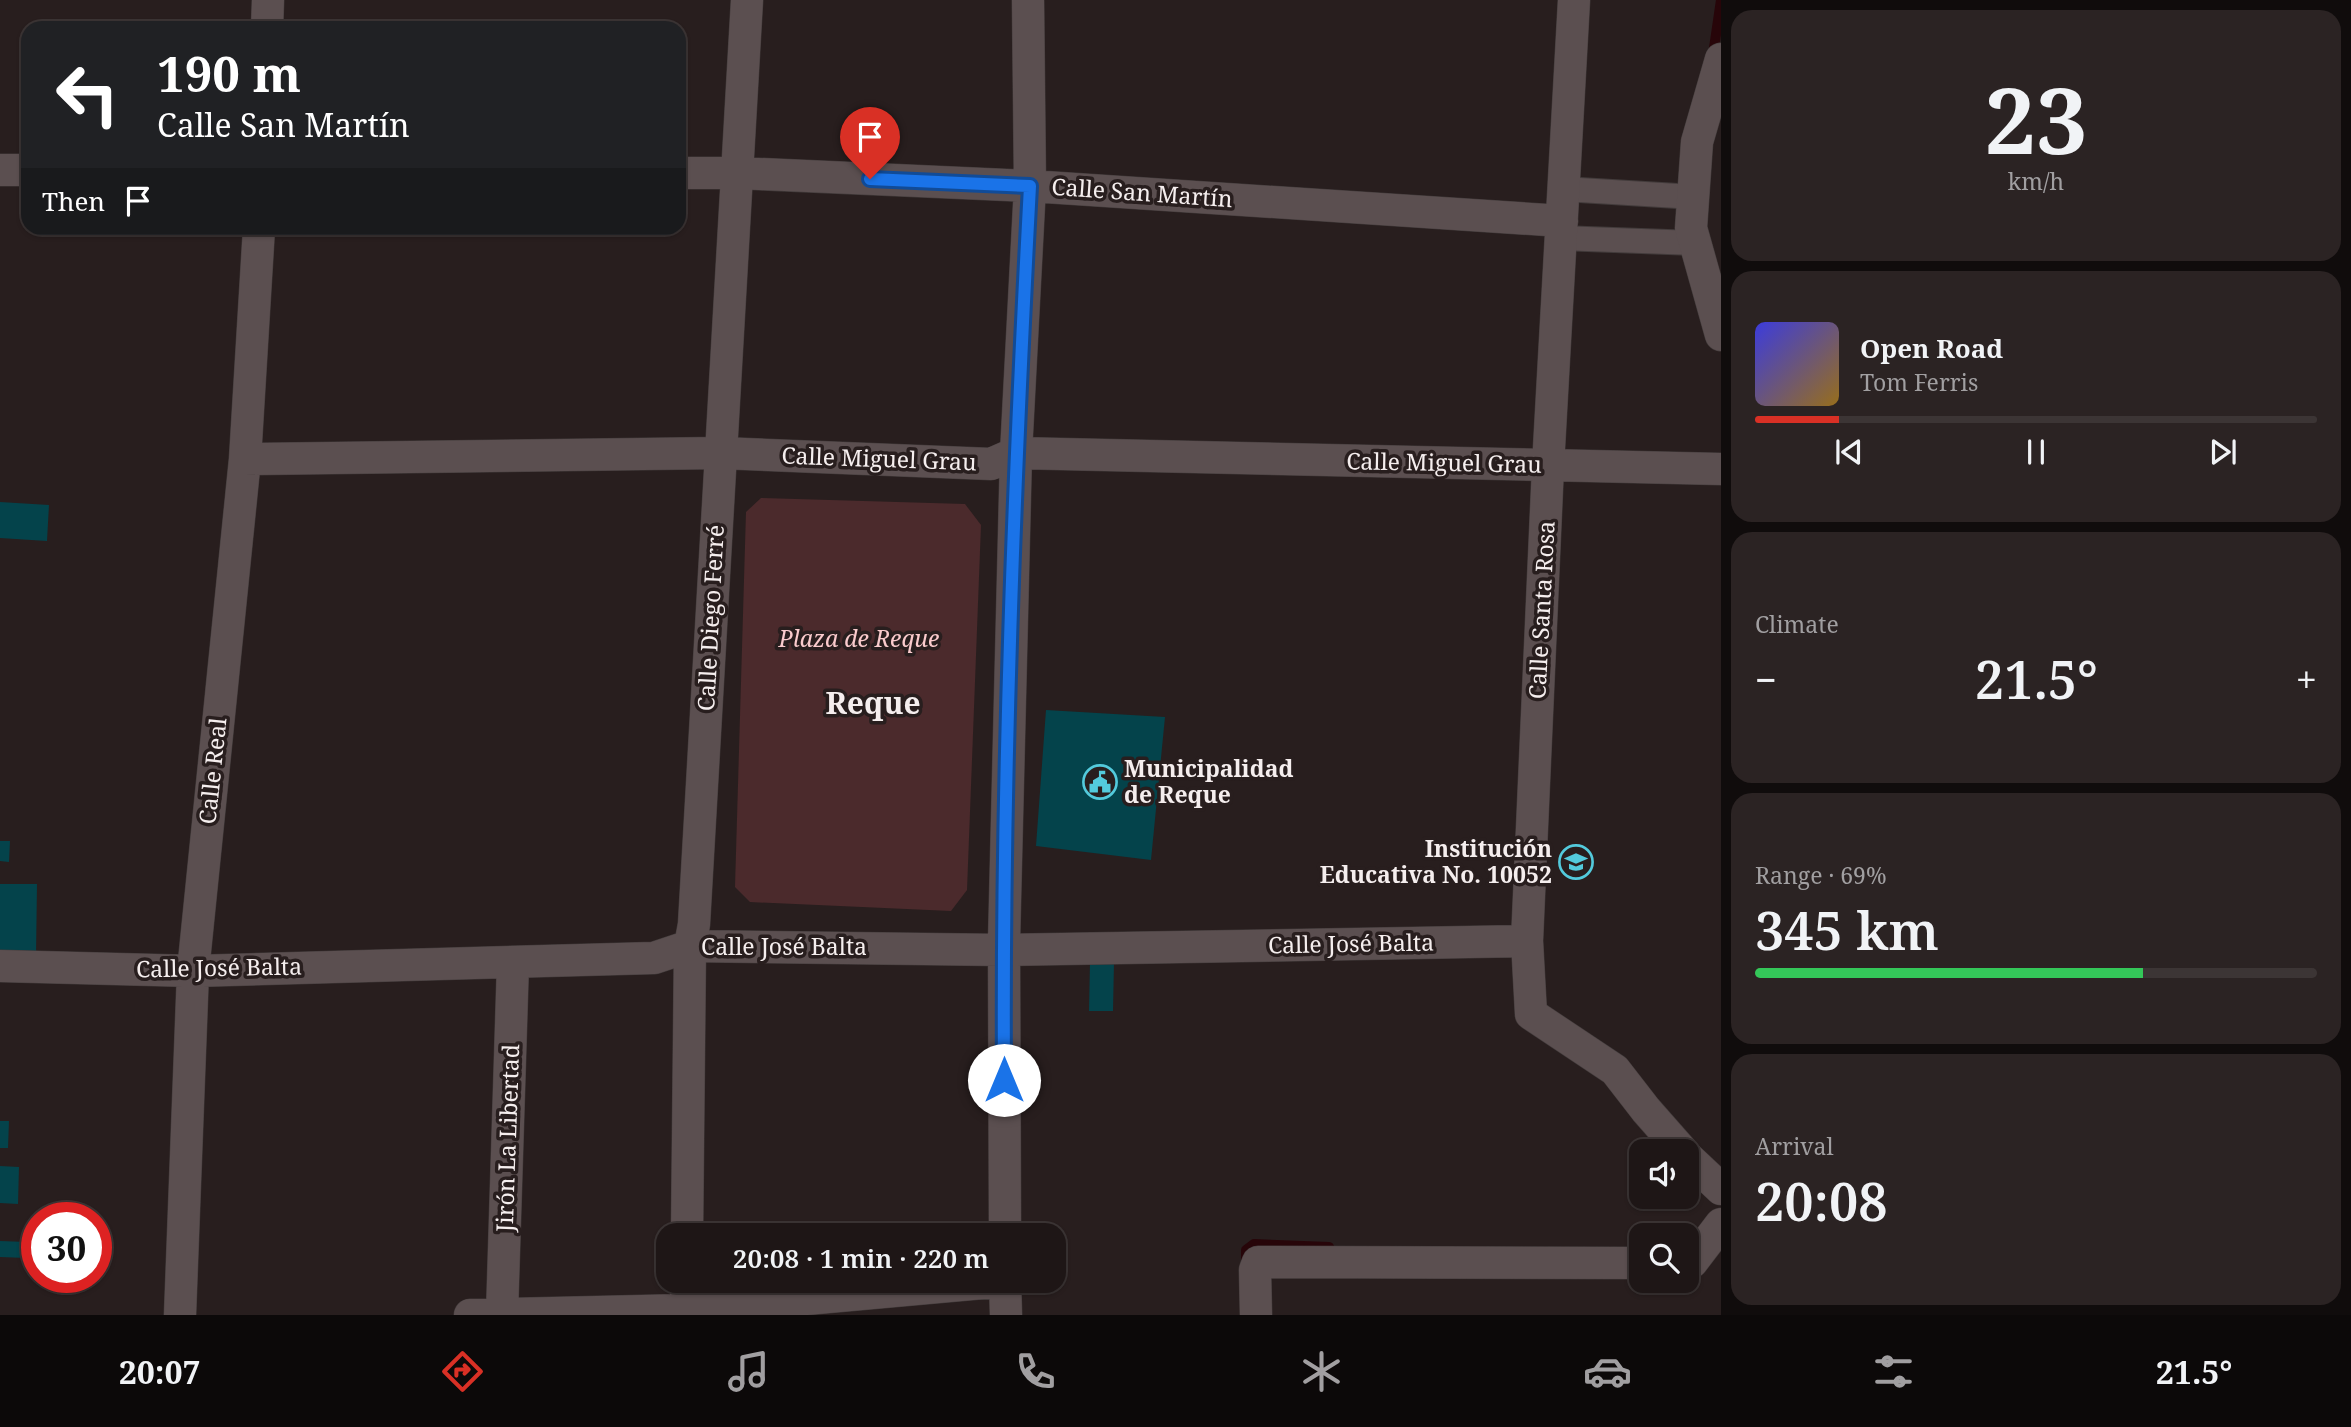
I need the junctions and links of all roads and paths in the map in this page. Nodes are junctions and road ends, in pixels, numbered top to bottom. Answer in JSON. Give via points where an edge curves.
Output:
{"nodes":[{"id":1,"x":268,"y":0,"type":"edge"},
{"id":2,"x":747,"y":0,"type":"edge"},
{"id":3,"x":1028,"y":0,"type":"edge"},
{"id":4,"x":1574,"y":0,"type":"edge"},
{"id":5,"x":267,"y":21,"type":"edge"},
{"id":6,"x":1721,"y":60,"type":"edge"},
{"id":7,"x":0,"y":170,"type":"edge"},
{"id":8,"x":21,"y":170,"type":"edge"},
{"id":9,"x":686,"y":173,"type":"edge"},
{"id":10,"x":737,"y":173,"type":"junction"},
{"id":11,"x":1030,"y":186,"type":"junction"},
{"id":12,"x":1563,"y":189,"type":"junction"},
{"id":13,"x":1694,"y":197,"type":"junction"},
{"id":14,"x":1561,"y":229,"type":"junction"},
{"id":15,"x":258,"y":235,"type":"edge"},
{"id":16,"x":1688,"y":242,"type":"junction"},
{"id":17,"x":1721,"y":335,"type":"edge"},
{"id":18,"x":720,"y":453,"type":"junction"},
{"id":19,"x":1016,"y":453,"type":"junction"},
{"id":20,"x":245,"y":459,"type":"junction"},
{"id":21,"x":1548,"y":466,"type":"junction"},
{"id":22,"x":1721,"y":469,"type":"edge"},
{"id":23,"x":1527,"y":941,"type":"junction"},
{"id":24,"x":690,"y":946,"type":"junction"},
{"id":25,"x":1004,"y":950,"type":"junction"},
{"id":26,"x":513,"y":961,"type":"junction"},
{"id":27,"x":0,"y":966,"type":"edge"},
{"id":28,"x":193,"y":971,"type":"junction"},
{"id":29,"x":1671,"y":1139,"type":"edge"},
{"id":30,"x":1699,"y":1168,"type":"edge"},
{"id":31,"x":1721,"y":1189,"type":"edge"},
{"id":32,"x":687,"y":1223,"type":"edge"},
{"id":33,"x":1005,"y":1223,"type":"edge"},
{"id":34,"x":1721,"y":1224,"type":"edge"},
{"id":35,"x":1699,"y":1253,"type":"edge"},
{"id":36,"x":1629,"y":1263,"type":"edge"},
{"id":37,"x":823,"y":1293,"type":"edge"},
{"id":38,"x":1005,"y":1293,"type":"edge"},
{"id":39,"x":686,"y":1302,"type":"edge"},
{"id":40,"x":502,"y":1314,"type":"edge"},
{"id":41,"x":180,"y":1315,"type":"edge"},
{"id":42,"x":470,"y":1315,"type":"edge"},
{"id":43,"x":1006,"y":1315,"type":"edge"},
{"id":44,"x":1256,"y":1315,"type":"edge"}],
"edges":[{"from":1,"to":5,"type":"street"},
{"from":2,"to":10,"type":"street","name":"Calle Diego Ferré"},
{"from":3,"to":11,"type":"street"},
{"from":4,"to":12,"type":"street","name":"Calle Santa Rosa"},
{"from":6,"to":13,"type":"street","via":[[1698,142]]},
{"from":7,"to":8,"type":"street"},
{"from":9,"to":10,"type":"street","name":"Calle San Martín"},
{"from":10,"to":11,"type":"street","name":"Calle San Martín"},
{"from":10,"to":18,"type":"street","name":"Calle Diego Ferré"},
{"from":11,"to":14,"type":"street","name":"Calle San Martín"},
{"from":11,"to":19,"type":"street"},
{"from":12,"to":13,"type":"street"},
{"from":12,"to":14,"type":"street","name":"Calle Santa Rosa"},
{"from":13,"to":16,"type":"street"},
{"from":14,"to":16,"type":"street"},
{"from":14,"to":21,"type":"street","name":"Calle Santa Rosa"},
{"from":15,"to":20,"type":"street","name":"Calle Real"},
{"from":16,"to":17,"type":"street"},
{"from":18,"to":19,"type":"street","name":"Calle Miguel Grau","via":[[991,464]]},
{"from":18,"to":20,"type":"street","name":"Calle Miguel Grau"},
{"from":18,"to":24,"type":"street","name":"Calle Diego Ferré"},
{"from":19,"to":21,"type":"street","name":"Calle Miguel Grau"},
{"from":19,"to":25,"type":"street"},
{"from":20,"to":28,"type":"street","name":"Calle Real"},
{"from":21,"to":22,"type":"street","name":"Calle Miguel Grau"},
{"from":21,"to":23,"type":"street","name":"Calle Santa Rosa"},
{"from":23,"to":25,"type":"street","name":"Calle José Balta"},
{"from":23,"to":29,"type":"street","name":"Calle Santa Rosa","via":[[1531,1014],[1615,1070]]},
{"from":24,"to":25,"type":"street","name":"Calle José Balta"},
{"from":24,"to":26,"type":"street","name":"Calle José Balta","via":[[654,958]]},
{"from":24,"to":32,"type":"street","name":"Calle Diego Ferré"},
{"from":25,"to":33,"type":"street"},
{"from":26,"to":28,"type":"street","name":"Calle José Balta"},
{"from":26,"to":40,"type":"street","name":"Jirón La Libertad"},
{"from":27,"to":28,"type":"street","name":"Calle José Balta"},
{"from":28,"to":41,"type":"street","name":"Calle Real"},
{"from":30,"to":31,"type":"street"},
{"from":34,"to":35,"type":"street"},
{"from":36,"to":44,"type":"street","via":[[1258,1262]]},
{"from":37,"to":39,"type":"street"},
{"from":38,"to":43,"type":"street"},
{"from":39,"to":40,"type":"street"},
{"from":40,"to":42,"type":"street"}]}
